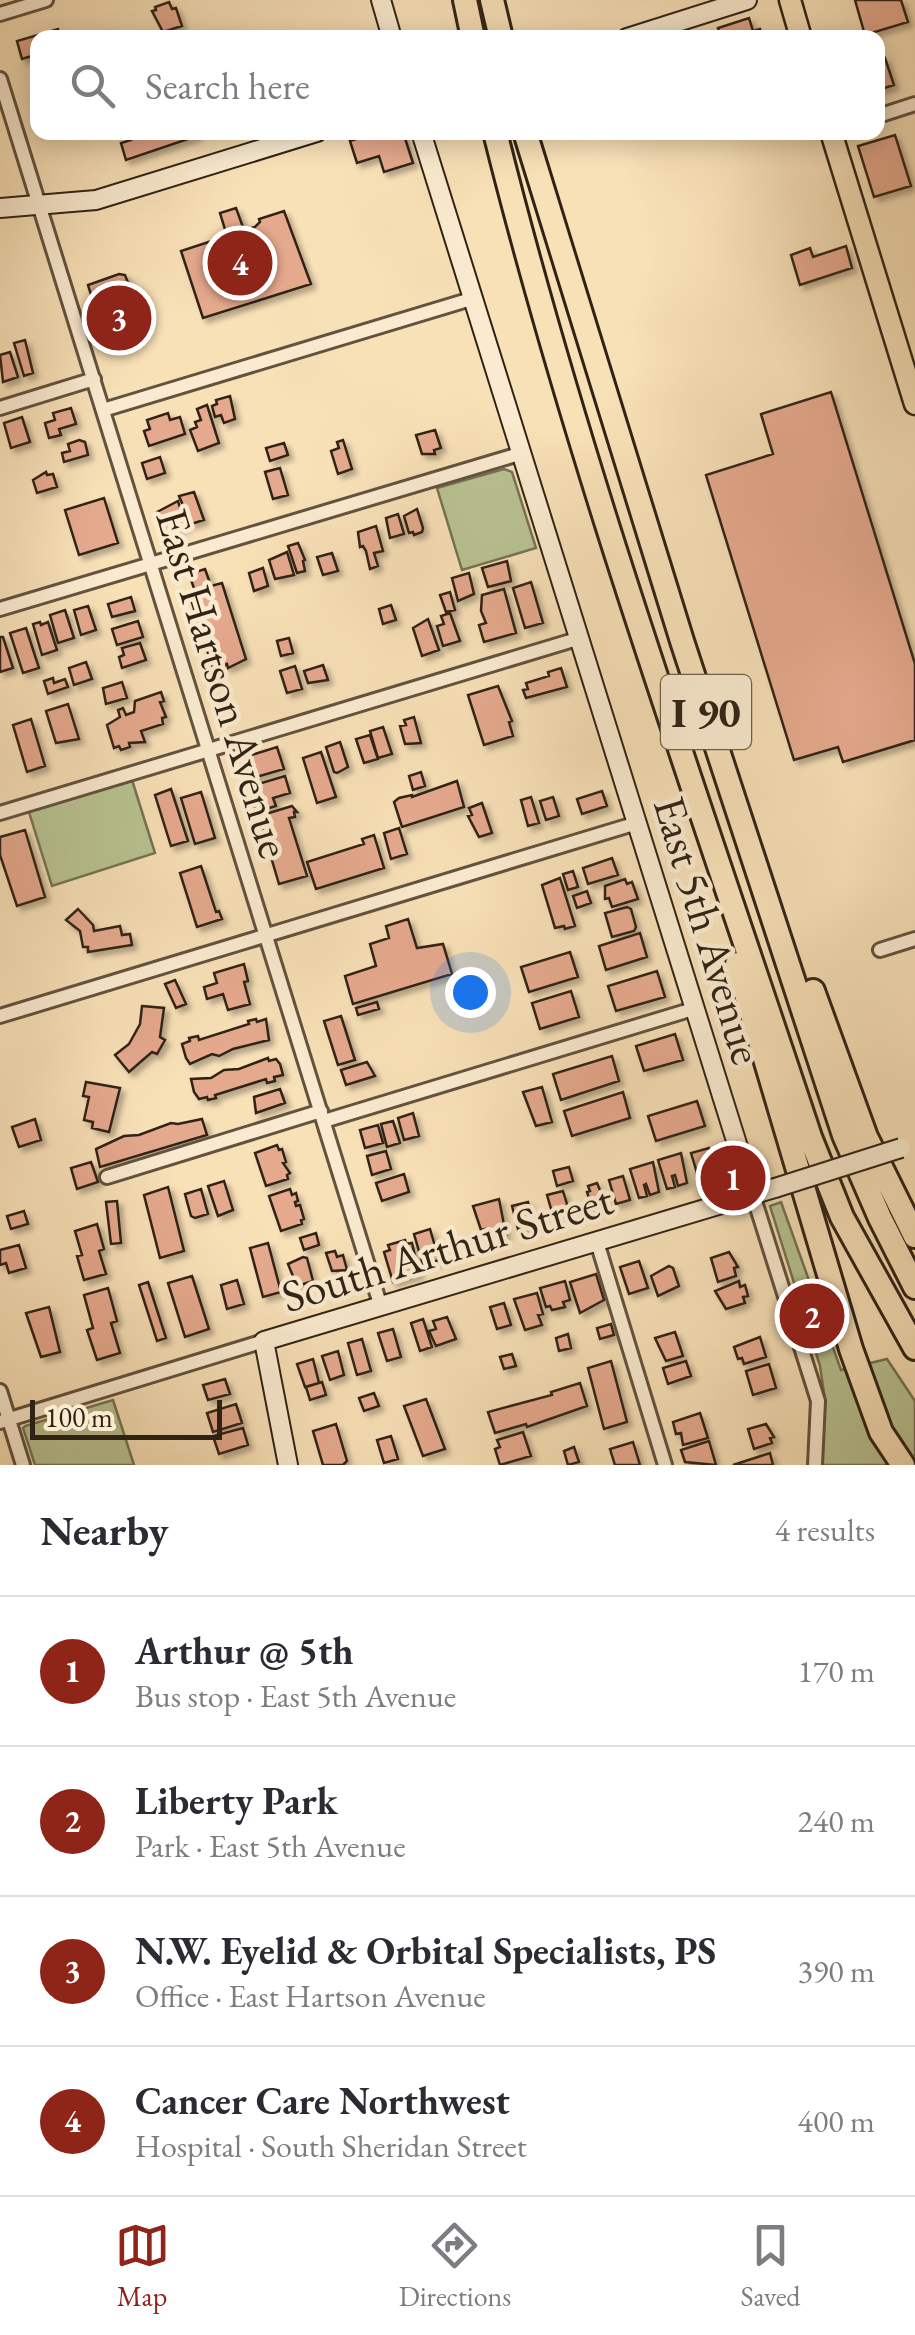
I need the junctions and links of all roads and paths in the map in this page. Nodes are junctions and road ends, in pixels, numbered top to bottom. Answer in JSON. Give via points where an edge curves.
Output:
{"nodes":[{"id":1,"x":46,"y":0,"type":"edge"},
{"id":2,"x":380,"y":0,"type":"edge"},
{"id":3,"x":465,"y":0,"type":"edge"},
{"id":4,"x":492,"y":0,"type":"edge"},
{"id":5,"x":747,"y":0,"type":"edge"},
{"id":6,"x":790,"y":0,"type":"edge"},
{"id":7,"x":0,"y":14,"type":"edge"},
{"id":8,"x":389,"y":30,"type":"edge"},
{"id":9,"x":471,"y":30,"type":"edge"},
{"id":10,"x":499,"y":30,"type":"edge"},
{"id":11,"x":652,"y":30,"type":"edge"},
{"id":12,"x":799,"y":30,"type":"edge"},
{"id":13,"x":0,"y":79,"type":"edge"},
{"id":14,"x":915,"y":104,"type":"edge"},
{"id":15,"x":885,"y":114,"type":"edge"},
{"id":16,"x":291,"y":140,"type":"edge"},
{"id":17,"x":423,"y":140,"type":"edge"},
{"id":18,"x":497,"y":140,"type":"edge"},
{"id":19,"x":527,"y":140,"type":"edge"},
{"id":20,"x":834,"y":140,"type":"edge"},
{"id":21,"x":40,"y":207,"type":"junction"},
{"id":22,"x":0,"y":208,"type":"edge"},
{"id":23,"x":471,"y":299,"type":"junction"},
{"id":24,"x":906,"y":342,"type":"edge"},
{"id":25,"x":94,"y":379,"type":"junction"},
{"id":26,"x":915,"y":404,"type":"edge"},
{"id":27,"x":0,"y":408,"type":"edge"},
{"id":28,"x":103,"y":410,"type":"junction"},
{"id":29,"x":519,"y":454,"type":"junction"},
{"id":30,"x":151,"y":565,"type":"junction"},
{"id":31,"x":0,"y":609,"type":"edge"},
{"id":32,"x":577,"y":638,"type":"junction"},
{"id":33,"x":682,"y":641,"type":"junction"},
{"id":34,"x":650,"y":658,"type":"junction"},
{"id":35,"x":208,"y":752,"type":"junction"},
{"id":36,"x":0,"y":813,"type":"edge"},
{"id":37,"x":636,"y":823,"type":"junction"},
{"id":38,"x":266,"y":937,"type":"junction"},
{"id":39,"x":915,"y":939,"type":"edge"},
{"id":40,"x":880,"y":950,"type":"dead end"},
{"id":41,"x":693,"y":1009,"type":"junction"},
{"id":42,"x":0,"y":1016,"type":"edge"},
{"id":43,"x":322,"y":1116,"type":"junction"},
{"id":44,"x":908,"y":1146,"type":"edge"},
{"id":45,"x":107,"y":1178,"type":"dead end"},
{"id":46,"x":753,"y":1195,"type":"junction"},
{"id":47,"x":915,"y":1236,"type":"edge"},
{"id":48,"x":597,"y":1242,"type":"junction"},
{"id":49,"x":914,"y":1285,"type":"edge"},
{"id":50,"x":380,"y":1308,"type":"junction"},
{"id":51,"x":264,"y":1341,"type":"junction"},
{"id":52,"x":915,"y":1348,"type":"edge"},
{"id":53,"x":0,"y":1391,"type":"edge"},
{"id":54,"x":4,"y":1421,"type":"edge"},
{"id":55,"x":22,"y":1465,"type":"edge"},
{"id":56,"x":288,"y":1465,"type":"edge"},
{"id":57,"x":665,"y":1465,"type":"edge"},
{"id":58,"x":815,"y":1465,"type":"edge"},
{"id":59,"x":903,"y":1465,"type":"edge"}],
"edges":[{"from":1,"to":7,"type":"street"},
{"from":2,"to":8,"type":"street"},
{"from":3,"to":9,"type":"highway"},
{"from":4,"to":10,"type":"highway"},
{"from":5,"to":11,"type":"street"},
{"from":6,"to":12,"type":"main road"},
{"from":13,"to":21,"type":"street","name":"East Hartson Avenue"},
{"from":14,"to":15,"type":"street"},
{"from":16,"to":21,"type":"street","via":[[96,200]]},
{"from":17,"to":23,"type":"street","name":"East 5th Avenue"},
{"from":18,"to":34,"type":"highway","number":"I 90","via":[[543,321]]},
{"from":19,"to":33,"type":"highway","number":"I 90"},
{"from":20,"to":24,"type":"main road"},
{"from":21,"to":22,"type":"street"},
{"from":21,"to":25,"type":"street","name":"East Hartson Avenue"},
{"from":23,"to":28,"type":"street"},
{"from":23,"to":29,"type":"street","name":"East 5th Avenue"},
{"from":24,"to":26,"type":"main road"},
{"from":25,"to":27,"type":"street"},
{"from":25,"to":28,"type":"street","name":"East Hartson Avenue"},
{"from":28,"to":30,"type":"street","name":"East Hartson Avenue"},
{"from":29,"to":30,"type":"street"},
{"from":29,"to":32,"type":"street","name":"East 5th Avenue"},
{"from":30,"to":31,"type":"street"},
{"from":30,"to":35,"type":"street","name":"East Hartson Avenue"},
{"from":32,"to":35,"type":"street"},
{"from":32,"to":37,"type":"street","name":"East 5th Avenue"},
{"from":33,"to":47,"type":"highway","via":[[861,1123]]},
{"from":33,"to":49,"type":"highway","number":"I 90","via":[[844,1135]]},
{"from":34,"to":52,"type":"highway","number":"I 90","via":[[810,1138],[842,1216]]},
{"from":34,"to":59,"type":"highway","via":[[820,1251],[881,1432]]},
{"from":35,"to":36,"type":"street"},
{"from":35,"to":38,"type":"street","name":"East Hartson Avenue"},
{"from":37,"to":38,"type":"street"},
{"from":37,"to":41,"type":"street","name":"East 5th Avenue"},
{"from":38,"to":42,"type":"street"},
{"from":38,"to":43,"type":"street","name":"East Hartson Avenue"},
{"from":39,"to":40,"type":"street"},
{"from":41,"to":43,"type":"street"},
{"from":41,"to":46,"type":"street","name":"East 5th Avenue"},
{"from":43,"to":45,"type":"street"},
{"from":43,"to":50,"type":"street","name":"East Hartson Avenue"},
{"from":44,"to":46,"type":"street","name":"South Arthur Street","bridge":true},
{"from":46,"to":48,"type":"street","name":"South Arthur Street"},
{"from":46,"to":58,"type":"street","name":"East 5th Avenue","via":[[818,1402]]},
{"from":48,"to":50,"type":"street","name":"South Arthur Street"},
{"from":48,"to":57,"type":"street"},
{"from":50,"to":51,"type":"street","name":"South Arthur Street"},
{"from":51,"to":54,"type":"street","name":"South Arthur Street"},
{"from":51,"to":56,"type":"street"},
{"from":53,"to":54,"type":"street"},
{"from":54,"to":55,"type":"street"}]}
